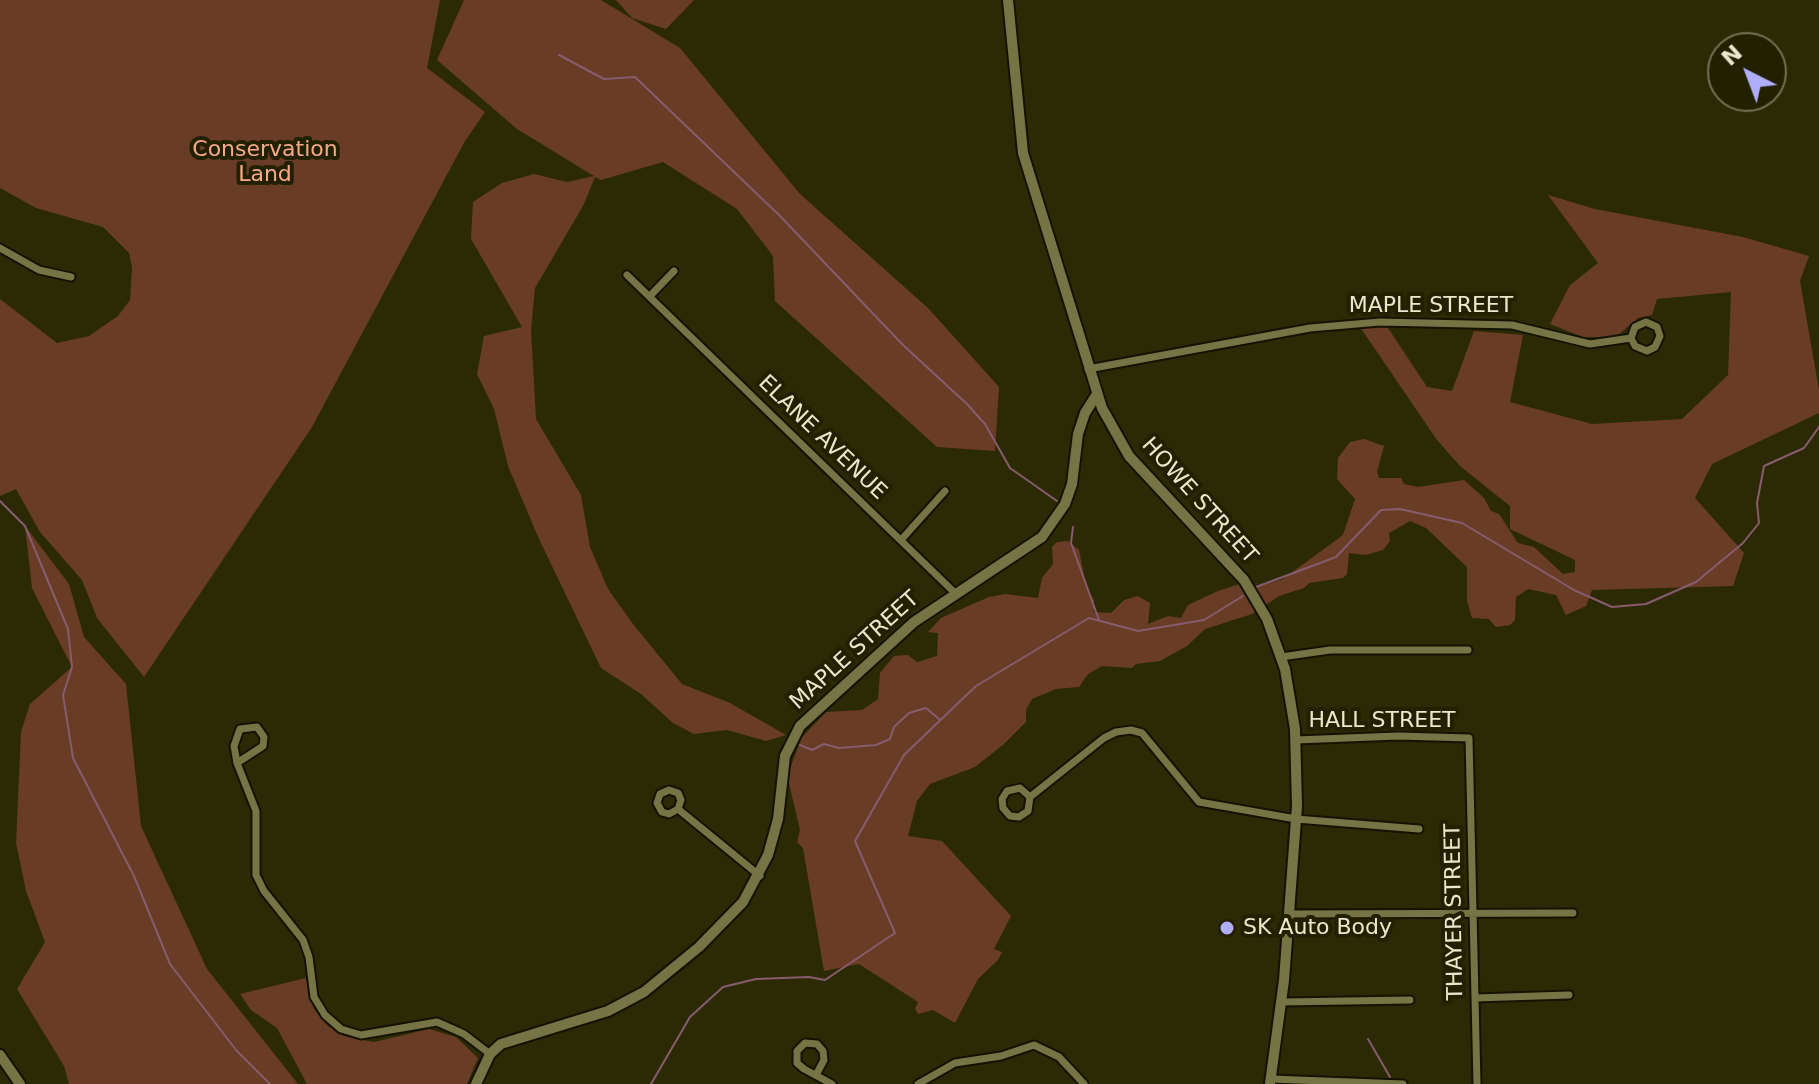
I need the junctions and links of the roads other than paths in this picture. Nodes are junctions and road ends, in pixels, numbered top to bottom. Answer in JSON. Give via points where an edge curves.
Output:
{"nodes":[{"id":1,"x":1008,"y":0,"type":"edge"},
{"id":2,"x":0,"y":248,"type":"edge"},
{"id":3,"x":674,"y":271,"type":"dead end"},
{"id":4,"x":627,"y":275,"type":"dead end"},
{"id":5,"x":71,"y":277,"type":"dead end"},
{"id":6,"x":650,"y":296,"type":"junction"},
{"id":7,"x":1631,"y":338,"type":"junction"},
{"id":8,"x":1088,"y":369,"type":"junction"},
{"id":9,"x":1097,"y":394,"type":"junction"},
{"id":10,"x":945,"y":491,"type":"dead end"},
{"id":11,"x":901,"y":540,"type":"junction"},
{"id":12,"x":956,"y":594,"type":"junction"},
{"id":13,"x":1468,"y":650,"type":"dead end"},
{"id":14,"x":1281,"y":657,"type":"junction"},
{"id":15,"x":1469,"y":738,"type":"joint"},
{"id":16,"x":1296,"y":740,"type":"junction"},
{"id":17,"x":237,"y":763,"type":"junction"},
{"id":18,"x":1030,"y":797,"type":"junction"},
{"id":19,"x":678,"y":809,"type":"dead end"},
{"id":20,"x":1296,"y":819,"type":"junction"},
{"id":21,"x":1419,"y":829,"type":"dead end"},
{"id":22,"x":760,"y":876,"type":"junction"},
{"id":23,"x":1473,"y":913,"type":"junction"},
{"id":24,"x":1573,"y":913,"type":"dead end"},
{"id":25,"x":1289,"y":914,"type":"junction"},
{"id":26,"x":1569,"y":995,"type":"dead end"},
{"id":27,"x":1475,"y":998,"type":"junction"},
{"id":28,"x":1410,"y":1000,"type":"dead end"},
{"id":29,"x":1282,"y":1002,"type":"junction"},
{"id":30,"x":490,"y":1054,"type":"junction"},
{"id":31,"x":0,"y":1055,"type":"edge"},
{"id":32,"x":816,"y":1075,"type":"junction"},
{"id":33,"x":1270,"y":1082,"type":"edge"},
{"id":34,"x":20,"y":1084,"type":"edge"},
{"id":35,"x":476,"y":1084,"type":"edge"},
{"id":36,"x":832,"y":1084,"type":"edge"},
{"id":37,"x":918,"y":1084,"type":"edge"},
{"id":38,"x":1084,"y":1084,"type":"edge"},
{"id":39,"x":1403,"y":1084,"type":"edge"},
{"id":40,"x":1477,"y":1084,"type":"edge"}],
"edges":[{"from":1,"to":8,"type":"street","name":"HOWE STREET","via":[[1023,153]]},
{"from":2,"to":5,"type":"street","via":[[39,270]]},
{"from":3,"to":6,"type":"street"},
{"from":4,"to":6,"type":"street","name":"ELANE AVENUE"},
{"from":6,"to":11,"type":"street","name":"ELANE AVENUE"},
{"from":7,"to":7,"type":"street","name":"MAPLE STREET","via":[[1635,327],[1646,322],[1655,325],[1660,336],[1647,351],[1638,349]]},
{"from":7,"to":8,"type":"street","name":"MAPLE STREET","via":[[1590,344],[1512,325],[1380,322],[1310,328]]},
{"from":8,"to":9,"type":"street","name":"HOWE STREET"},
{"from":9,"to":12,"type":"street","name":"MAPLE STREET","via":[[1085,413],[1072,484],[1055,523],[1019,555]]},
{"from":9,"to":14,"type":"street","name":"HOWE STREET","via":[[1129,456],[1244,580]]},
{"from":10,"to":11,"type":"street"},
{"from":11,"to":12,"type":"street","name":"ELANE AVENUE"},
{"from":12,"to":22,"type":"street","name":"MAPLE STREET","via":[[914,622],[800,726],[785,756],[778,819]]},
{"from":13,"to":14,"type":"street","via":[[1330,650]]},
{"from":14,"to":16,"type":"street","name":"HOWE STREET"},
{"from":15,"to":16,"type":"street","name":"HALL STREET"},
{"from":15,"to":23,"type":"street","name":"THAYER STREET"},
{"from":16,"to":20,"type":"street","name":"HOWE STREET"},
{"from":17,"to":17,"type":"street","via":[[236,734],[245,726],[257,727],[263,746]]},
{"from":17,"to":30,"type":"street","via":[[256,811],[258,881],[303,940],[314,997],[325,1015],[341,1029],[361,1035],[437,1022]]},
{"from":18,"to":18,"type":"street","via":[[1025,790],[1011,788],[1002,799],[1003,808],[1010,816],[1024,815]]},
{"from":18,"to":20,"type":"street","via":[[1104,738],[1131,730],[1142,733],[1199,802]]},
{"from":19,"to":22,"type":"street"},
{"from":20,"to":21,"type":"street"},
{"from":20,"to":25,"type":"street","name":"HOWE STREET"},
{"from":22,"to":30,"type":"street","name":"MAPLE STREET","via":[[722,924],[644,992],[608,1011],[501,1044]]},
{"from":23,"to":24,"type":"street"},
{"from":23,"to":25,"type":"street"},
{"from":23,"to":27,"type":"street","name":"THAYER STREET"},
{"from":25,"to":29,"type":"street","name":"HOWE STREET"},
{"from":26,"to":27,"type":"street"},
{"from":27,"to":40,"type":"street","name":"THAYER STREET"},
{"from":28,"to":29,"type":"street"},
{"from":29,"to":33,"type":"street","name":"HOWE STREET"},
{"from":30,"to":35,"type":"street"},
{"from":31,"to":34,"type":"street"},
{"from":32,"to":32,"type":"street","via":[[796,1060],[805,1043],[817,1044],[824,1054]]},
{"from":32,"to":36,"type":"street"},
{"from":33,"to":39,"type":"street"},
{"from":37,"to":38,"type":"street","via":[[955,1063],[1034,1045],[1054,1053]]}]}
